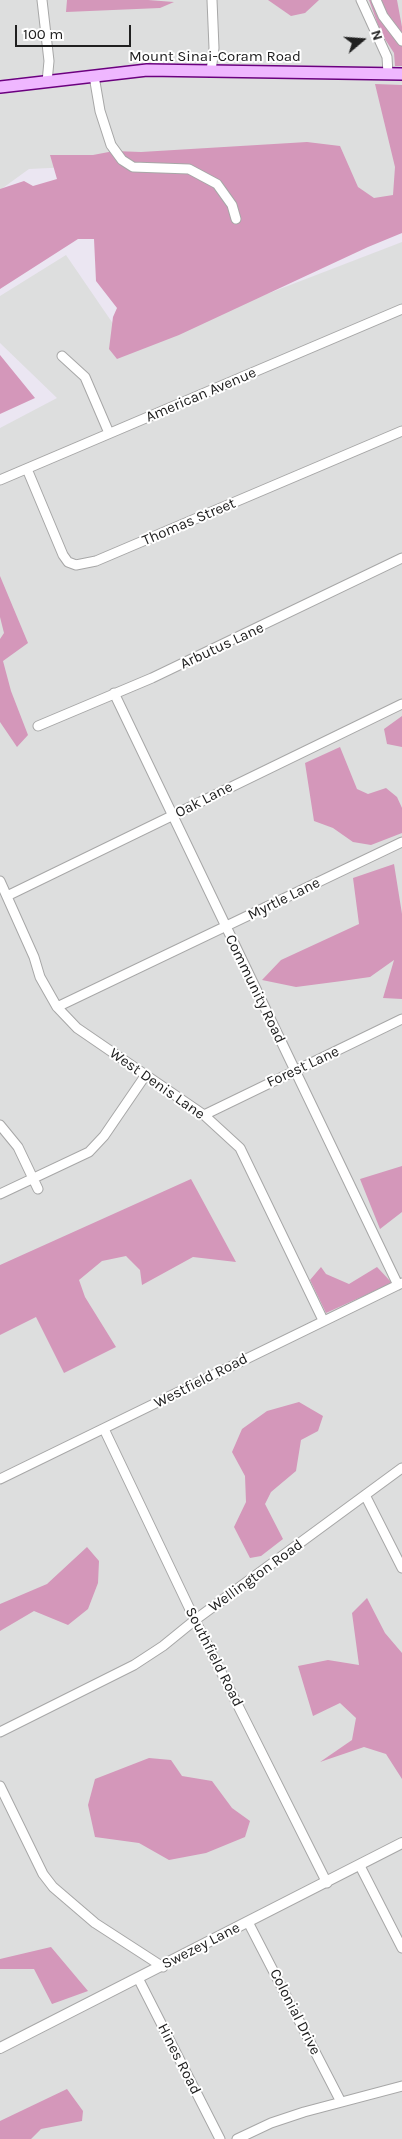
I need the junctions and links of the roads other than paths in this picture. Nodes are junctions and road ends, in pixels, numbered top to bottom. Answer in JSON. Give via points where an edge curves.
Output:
{"nodes":[{"id":1,"x":42,"y":0,"type":"edge"},
{"id":2,"x":212,"y":0,"type":"edge"},
{"id":3,"x":361,"y":0,"type":"edge"},
{"id":4,"x":376,"y":0,"type":"edge"},
{"id":5,"x":402,"y":41,"type":"edge"},
{"id":6,"x":211,"y":70,"type":"junction"},
{"id":7,"x":388,"y":74,"type":"junction"},
{"id":8,"x":402,"y":74,"type":"edge"},
{"id":9,"x":94,"y":76,"type":"junction"},
{"id":10,"x":47,"y":82,"type":"junction"},
{"id":11,"x":0,"y":87,"type":"edge"},
{"id":12,"x":236,"y":219,"type":"dead end"},
{"id":13,"x":402,"y":309,"type":"edge"},
{"id":14,"x":62,"y":356,"type":"dead end"},
{"id":15,"x":402,"y":431,"type":"edge"},
{"id":16,"x":109,"y":433,"type":"junction"},
{"id":17,"x":27,"y":470,"type":"junction"},
{"id":18,"x":0,"y":480,"type":"edge"},
{"id":19,"x":402,"y":558,"type":"edge"},
{"id":20,"x":114,"y":693,"type":"junction"},
{"id":21,"x":402,"y":704,"type":"edge"},
{"id":22,"x":38,"y":726,"type":"dead end"},
{"id":23,"x":172,"y":816,"type":"junction"},
{"id":24,"x":402,"y":842,"type":"edge"},
{"id":25,"x":0,"y":881,"type":"edge"},
{"id":26,"x":7,"y":896,"type":"junction"},
{"id":27,"x":225,"y":927,"type":"junction"},
{"id":28,"x":57,"y":1007,"type":"junction"},
{"id":29,"x":402,"y":1019,"type":"edge"},
{"id":30,"x":294,"y":1070,"type":"junction"},
{"id":31,"x":146,"y":1076,"type":"junction"},
{"id":32,"x":204,"y":1115,"type":"junction"},
{"id":33,"x":0,"y":1125,"type":"edge"},
{"id":34,"x":34,"y":1178,"type":"junction"},
{"id":35,"x":38,"y":1189,"type":"dead end"},
{"id":36,"x":0,"y":1194,"type":"edge"},
{"id":37,"x":400,"y":1284,"type":"edge"},
{"id":38,"x":323,"y":1320,"type":"junction"},
{"id":39,"x":104,"y":1429,"type":"junction"},
{"id":40,"x":402,"y":1468,"type":"edge"},
{"id":41,"x":0,"y":1479,"type":"edge"},
{"id":42,"x":365,"y":1495,"type":"junction"},
{"id":43,"x":402,"y":1568,"type":"edge"},
{"id":44,"x":195,"y":1620,"type":"junction"},
{"id":45,"x":0,"y":1732,"type":"edge"},
{"id":46,"x":0,"y":1786,"type":"edge"},
{"id":47,"x":402,"y":1843,"type":"edge"},
{"id":48,"x":360,"y":1866,"type":"junction"},
{"id":49,"x":327,"y":1883,"type":"junction"},
{"id":50,"x":248,"y":1922,"type":"junction"},
{"id":51,"x":402,"y":1948,"type":"edge"},
{"id":52,"x":163,"y":1967,"type":"junction"},
{"id":53,"x":138,"y":1978,"type":"junction"},
{"id":54,"x":0,"y":2048,"type":"edge"},
{"id":55,"x":402,"y":2086,"type":"edge"},
{"id":56,"x":341,"y":2102,"type":"junction"},
{"id":57,"x":220,"y":2139,"type":"edge"},
{"id":58,"x":237,"y":2139,"type":"edge"}],
"edges":[{"from":1,"to":10,"type":"street"},
{"from":2,"to":6,"type":"street","via":[[214,48]]},
{"from":3,"to":7,"type":"street","via":[[387,58]]},
{"from":4,"to":5,"type":"street","via":[[383,16]]},
{"from":6,"to":7,"type":"main road","name":"Mount Sinai-Coram Road"},
{"from":6,"to":9,"type":"main road","name":"Mount Sinai-Coram Road","via":[[147,70]]},
{"from":7,"to":8,"type":"main road","name":"Mount Sinai-Coram Road"},
{"from":9,"to":10,"type":"main road","name":"Mount Sinai-Coram Road"},
{"from":9,"to":12,"type":"street","via":[[108,137],[122,160],[133,167],[189,168],[217,184],[232,205]]},
{"from":10,"to":11,"type":"main road","name":"Mount Sinai-Coram Road"},
{"from":13,"to":16,"type":"street","name":"American Avenue"},
{"from":14,"to":16,"type":"street","via":[[85,377]]},
{"from":15,"to":17,"type":"street","name":"Thomas Street","via":[[96,561],[76,565],[63,555]]},
{"from":16,"to":17,"type":"street","name":"American Avenue"},
{"from":17,"to":18,"type":"street","name":"American Avenue"},
{"from":19,"to":20,"type":"street","name":"Arbutus Lane","via":[[203,655]]},
{"from":20,"to":22,"type":"street","name":"Arbutus Lane"},
{"from":20,"to":23,"type":"street","name":"Community Road"},
{"from":21,"to":23,"type":"street","name":"Oak Lane"},
{"from":23,"to":26,"type":"street","name":"Oak Lane"},
{"from":23,"to":27,"type":"street","name":"Community Road"},
{"from":24,"to":27,"type":"street","name":"Myrtle Lane"},
{"from":25,"to":26,"type":"street","name":"West Denis Lane"},
{"from":26,"to":28,"type":"street","name":"West Denis Lane","via":[[40,977]]},
{"from":27,"to":28,"type":"street","name":"Myrtle Lane"},
{"from":27,"to":30,"type":"street","name":"Community Road"},
{"from":28,"to":31,"type":"street","name":"West Denis Lane","via":[[77,1028]]},
{"from":29,"to":30,"type":"street","name":"Forest Lane"},
{"from":30,"to":32,"type":"street","name":"Forest Lane"},
{"from":30,"to":37,"type":"street","name":"Community Road"},
{"from":31,"to":32,"type":"street","name":"West Denis Lane"},
{"from":31,"to":34,"type":"street","via":[[89,1152]]},
{"from":32,"to":38,"type":"street","name":"West Denis Lane","via":[[240,1148],[246,1158]]},
{"from":33,"to":34,"type":"street","via":[[18,1148]]},
{"from":34,"to":35,"type":"street"},
{"from":34,"to":36,"type":"street"},
{"from":37,"to":38,"type":"street","name":"Westfield Road"},
{"from":38,"to":39,"type":"street","name":"Westfield Road"},
{"from":39,"to":41,"type":"street","name":"Westfield Road"},
{"from":39,"to":44,"type":"street","name":"Southfield Road"},
{"from":40,"to":42,"type":"street","name":"Wellington Road"},
{"from":42,"to":43,"type":"street"},
{"from":42,"to":44,"type":"street","name":"Wellington Road"},
{"from":44,"to":45,"type":"street","name":"Wellington Road","via":[[134,1665]]},
{"from":44,"to":49,"type":"street","name":"Southfield Road"},
{"from":46,"to":52,"type":"street","via":[[39,1867],[53,1888],[96,1923]]},
{"from":47,"to":48,"type":"street","name":"Swezey Lane"},
{"from":48,"to":49,"type":"street","name":"Swezey Lane"},
{"from":48,"to":51,"type":"street"},
{"from":49,"to":50,"type":"street","name":"Swezey Lane"},
{"from":50,"to":52,"type":"street","name":"Swezey Lane"},
{"from":50,"to":56,"type":"street","name":"Colonial Drive"},
{"from":52,"to":53,"type":"street","name":"Swezey Lane"},
{"from":53,"to":54,"type":"street","name":"Swezey Lane"},
{"from":53,"to":57,"type":"street","name":"Hines Road"},
{"from":55,"to":56,"type":"street"},
{"from":56,"to":58,"type":"street","via":[[281,2119]]}]}
